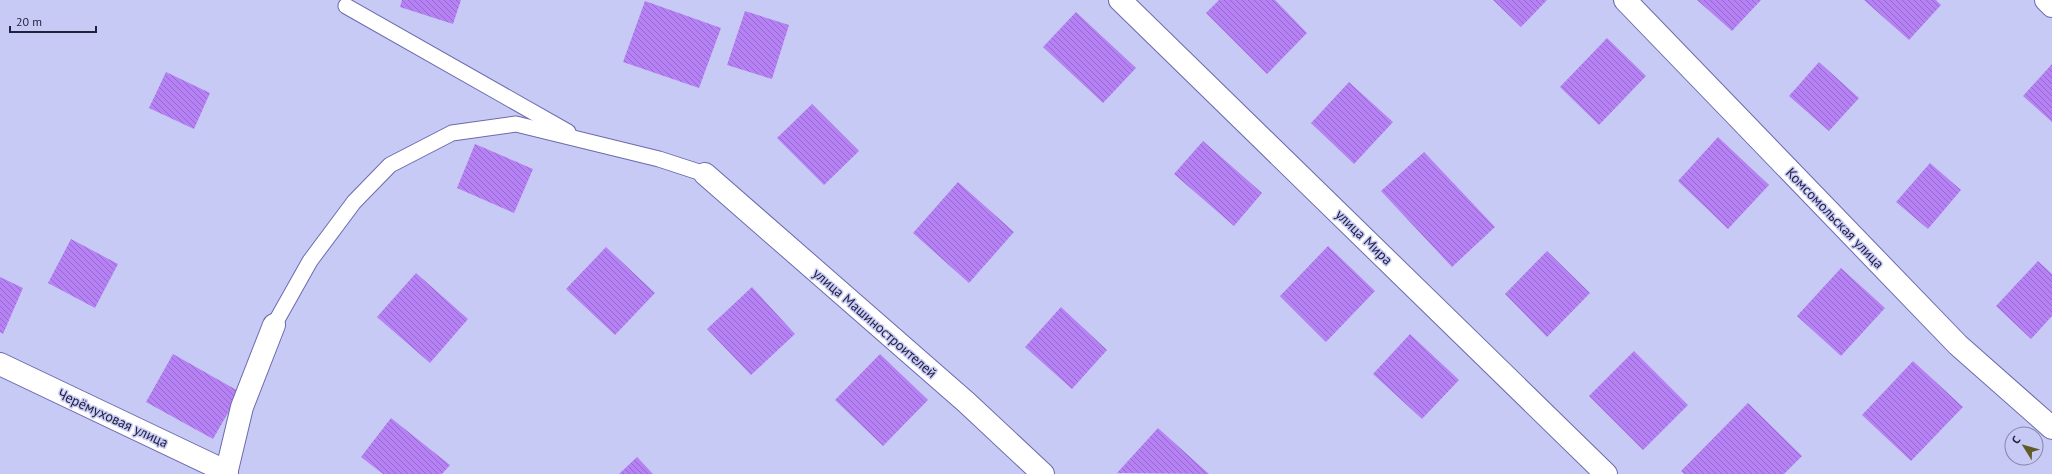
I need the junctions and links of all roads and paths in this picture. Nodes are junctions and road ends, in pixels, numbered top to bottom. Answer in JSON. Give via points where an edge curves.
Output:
{"nodes":[{"id":1,"x":1120,"y":0,"type":"edge"},
{"id":2,"x":1625,"y":0,"type":"edge"},
{"id":3,"x":2046,"y":0,"type":"edge"},
{"id":4,"x":346,"y":6,"type":"dead end"},
{"id":5,"x":2052,"y":6,"type":"edge"},
{"id":6,"x":583,"y":140,"type":"junction"},
{"id":7,"x":704,"y":174,"type":"joint"},
{"id":8,"x":274,"y":325,"type":"joint"},
{"id":9,"x":0,"y":364,"type":"edge"},
{"id":10,"x":2052,"y":428,"type":"edge"},
{"id":11,"x":227,"y":473,"type":"edge"},
{"id":12,"x":1042,"y":474,"type":"edge"},
{"id":13,"x":1606,"y":474,"type":"edge"}],
"edges":[{"from":1,"to":13,"type":"street","name":"улица Мира"},
{"from":2,"to":10,"type":"street","name":"Комсомольская улица","via":[[1958,345]]},
{"from":3,"to":5,"type":"street"},
{"from":4,"to":6,"type":"lane"},
{"from":6,"to":7,"type":"lane","via":[[660,159]]},
{"from":6,"to":8,"type":"lane","via":[[516,124],[452,133],[390,165],[354,202],[310,261]]},
{"from":7,"to":12,"type":"street","name":"улица Машиностроителей","via":[[966,402]]},
{"from":8,"to":11,"type":"street","via":[[242,408]]},
{"from":9,"to":11,"type":"street","name":"Черёмуховая улица"}]}
